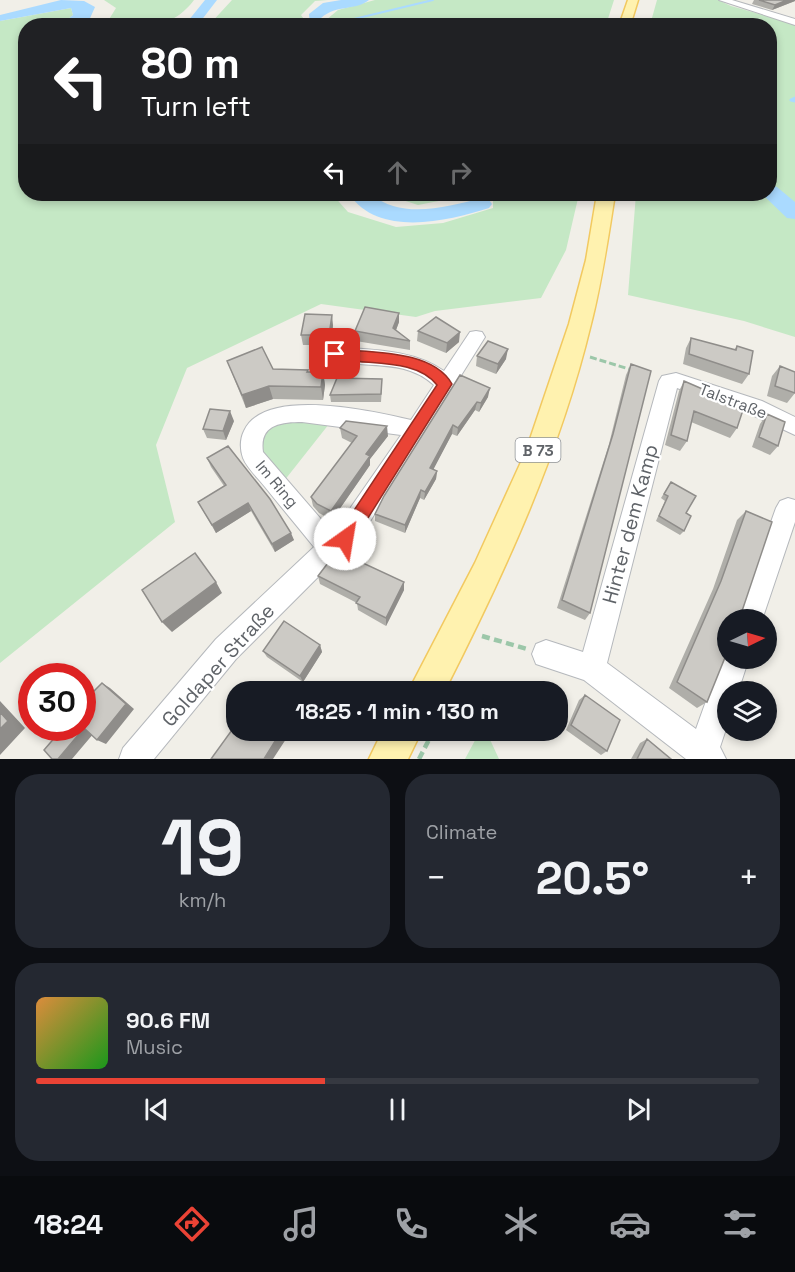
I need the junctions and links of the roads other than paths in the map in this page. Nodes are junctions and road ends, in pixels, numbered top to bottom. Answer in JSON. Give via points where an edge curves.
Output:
{"nodes":[{"id":1,"x":633,"y":0,"type":"edge"},
{"id":2,"x":723,"y":0,"type":"edge"},
{"id":3,"x":627,"y":18,"type":"edge"},
{"id":4,"x":795,"y":22,"type":"edge"},
{"id":5,"x":605,"y":201,"type":"edge"},
{"id":6,"x":476,"y":337,"type":"dead end"},
{"id":7,"x":335,"y":354,"type":"dead end"},
{"id":8,"x":669,"y":381,"type":"joint"},
{"id":9,"x":445,"y":384,"type":"junction"},
{"id":10,"x":795,"y":427,"type":"edge"},
{"id":11,"x":414,"y":429,"type":"junction"},
{"id":12,"x":788,"y":508,"type":"dead end"},
{"id":13,"x":330,"y":548,"type":"junction"},
{"id":14,"x":753,"y":609,"type":"edge"},
{"id":15,"x":546,"y":654,"type":"road end"},
{"id":16,"x":592,"y":669,"type":"junction"},
{"id":17,"x":732,"y":669,"type":"edge"},
{"id":18,"x":430,"y":681,"type":"edge"},
{"id":19,"x":398,"y":741,"type":"edge"},
{"id":20,"x":707,"y":755,"type":"edge"},
{"id":21,"x":134,"y":759,"type":"edge"},
{"id":22,"x":388,"y":759,"type":"edge"}],
"edges":[{"from":1,"to":3,"type":"main road"},
{"from":2,"to":4,"type":"street"},
{"from":5,"to":18,"type":"main road","number":"B 73","via":[[593,280],[558,399],[504,531]]},
{"from":6,"to":9,"type":"street"},
{"from":7,"to":9,"type":"street","via":[[408,363],[435,372]]},
{"from":8,"to":10,"type":"street","name":"Talstraße","via":[[755,407]]},
{"from":8,"to":16,"type":"street","name":"Hinter dem Kamp"},
{"from":9,"to":11,"type":"street"},
{"from":11,"to":13,"type":"street","via":[[345,539]]},
{"from":11,"to":13,"type":"street","name":"Im Ring","via":[[383,421],[284,414],[261,422],[253,432],[253,456]]},
{"from":12,"to":14,"type":"street"},
{"from":13,"to":21,"type":"street","name":"Goldaper Straße","via":[[226,649]]},
{"from":15,"to":16,"type":"street"},
{"from":16,"to":20,"type":"street"},
{"from":17,"to":20,"type":"street"},
{"from":19,"to":22,"type":"main road"}]}
